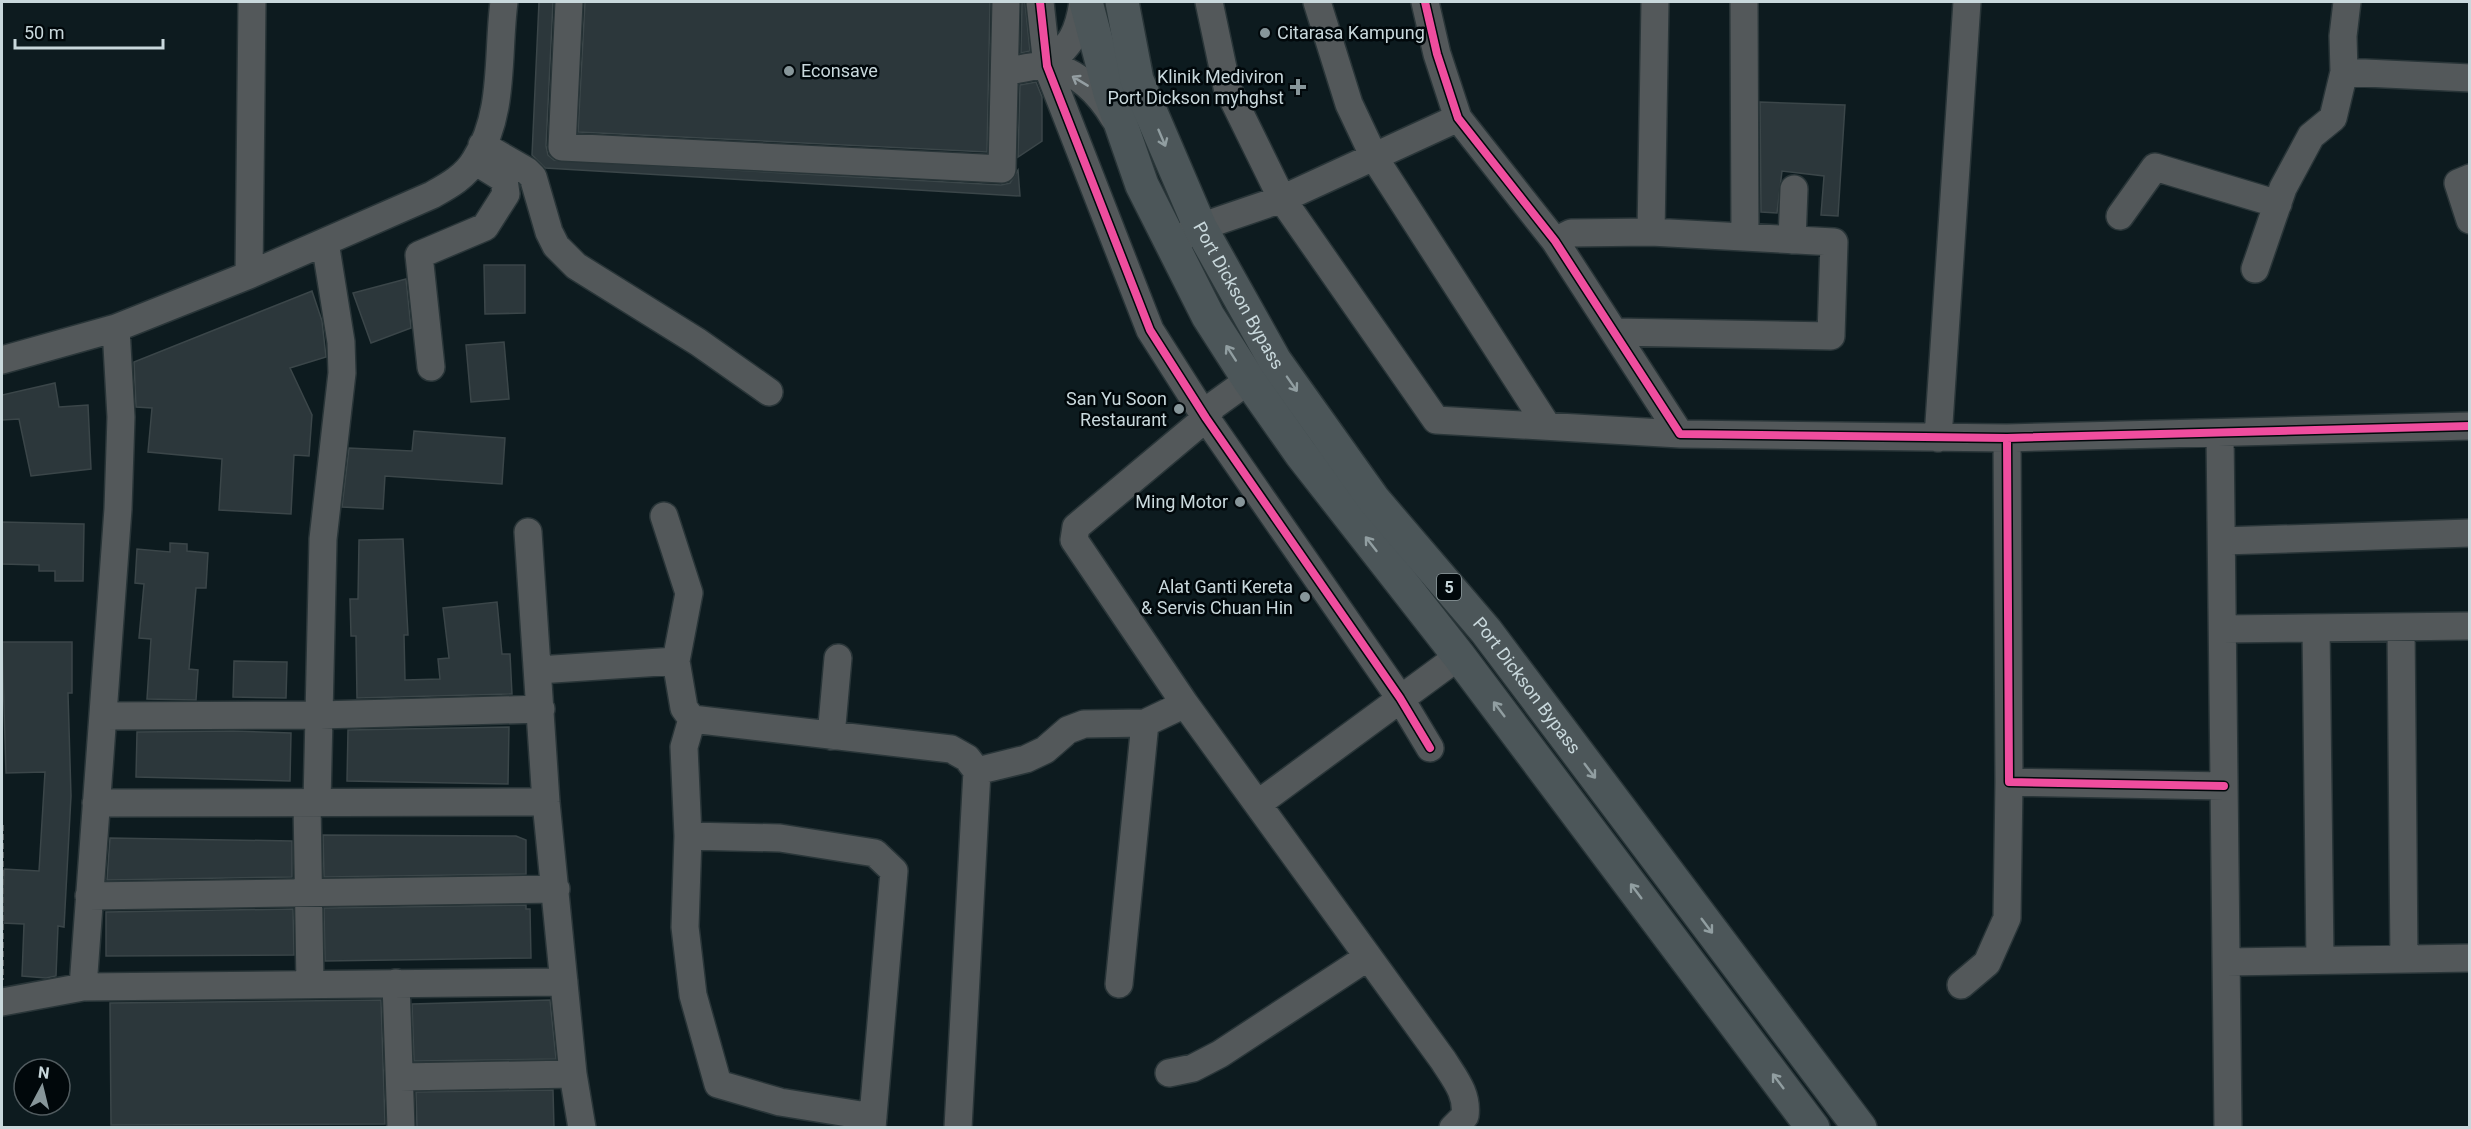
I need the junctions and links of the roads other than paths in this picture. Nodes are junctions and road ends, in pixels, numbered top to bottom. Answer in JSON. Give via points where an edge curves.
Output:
{"nodes":[{"id":1,"x":252,"y":2,"type":"edge"},
{"id":2,"x":504,"y":2,"type":"edge"},
{"id":3,"x":569,"y":2,"type":"edge"},
{"id":4,"x":1006,"y":2,"type":"edge"},
{"id":5,"x":1040,"y":2,"type":"edge"},
{"id":6,"x":1085,"y":2,"type":"edge"},
{"id":7,"x":1122,"y":2,"type":"edge"},
{"id":8,"x":1209,"y":2,"type":"edge"},
{"id":9,"x":1317,"y":2,"type":"edge"},
{"id":10,"x":1425,"y":2,"type":"edge"},
{"id":11,"x":1655,"y":2,"type":"edge"},
{"id":12,"x":1744,"y":2,"type":"edge"},
{"id":13,"x":1967,"y":2,"type":"edge"},
{"id":14,"x":2347,"y":2,"type":"edge"},
{"id":15,"x":1047,"y":66,"type":"junction"},
{"id":16,"x":1005,"y":72,"type":"junction"},
{"id":17,"x":2344,"y":72,"type":"junction"},
{"id":18,"x":2469,"y":78,"type":"edge"},
{"id":19,"x":1458,"y":118,"type":"junction"},
{"id":20,"x":1127,"y":143,"type":"junction"},
{"id":21,"x":478,"y":153,"type":"junction"},
{"id":22,"x":1374,"y":157,"type":"junction"},
{"id":23,"x":2469,"y":178,"type":"edge"},
{"id":24,"x":1794,"y":189,"type":"dead end"},
{"id":25,"x":1282,"y":199,"type":"junction"},
{"id":26,"x":2278,"y":204,"type":"junction"},
{"id":27,"x":2120,"y":216,"type":"dead end"},
{"id":28,"x":2469,"y":220,"type":"edge"},
{"id":29,"x":1200,"y":226,"type":"junction"},
{"id":30,"x":1651,"y":232,"type":"junction"},
{"id":31,"x":1744,"y":237,"type":"junction"},
{"id":32,"x":1792,"y":240,"type":"junction"},
{"id":33,"x":1555,"y":241,"type":"junction"},
{"id":34,"x":325,"y":242,"type":"junction"},
{"id":35,"x":1170,"y":244,"type":"junction"},
{"id":36,"x":2255,"y":269,"type":"dead end"},
{"id":37,"x":249,"y":275,"type":"junction"},
{"id":38,"x":116,"y":328,"type":"junction"},
{"id":39,"x":1614,"y":332,"type":"junction"},
{"id":40,"x":2,"y":360,"type":"edge"},
{"id":41,"x":431,"y":367,"type":"dead end"},
{"id":42,"x":1249,"y":380,"type":"junction"},
{"id":43,"x":769,"y":392,"type":"dead end"},
{"id":44,"x":1206,"y":418,"type":"junction"},
{"id":45,"x":1546,"y":424,"type":"junction"},
{"id":46,"x":2469,"y":426,"type":"edge"},
{"id":47,"x":2220,"y":433,"type":"junction"},
{"id":48,"x":1680,"y":434,"type":"junction"},
{"id":49,"x":1938,"y":438,"type":"junction"},
{"id":50,"x":2007,"y":438,"type":"junction"},
{"id":51,"x":1374,"y":500,"type":"junction"},
{"id":52,"x":664,"y":516,"type":"dead end"},
{"id":53,"x":528,"y":532,"type":"dead end"},
{"id":54,"x":2469,"y":534,"type":"edge"},
{"id":55,"x":2222,"y":541,"type":"junction"},
{"id":56,"x":2469,"y":626,"type":"edge"},
{"id":57,"x":2400,"y":627,"type":"junction"},
{"id":58,"x":2316,"y":628,"type":"junction"},
{"id":59,"x":2223,"y":629,"type":"junction"},
{"id":60,"x":1459,"y":656,"type":"junction"},
{"id":61,"x":838,"y":658,"type":"dead end"},
{"id":62,"x":676,"y":661,"type":"junction"},
{"id":63,"x":538,"y":670,"type":"junction"},
{"id":64,"x":1400,"y":698,"type":"junction"},
{"id":65,"x":1185,"y":704,"type":"junction"},
{"id":66,"x":541,"y":709,"type":"junction"},
{"id":67,"x":320,"y":715,"type":"junction"},
{"id":68,"x":103,"y":716,"type":"junction"},
{"id":69,"x":692,"y":719,"type":"junction"},
{"id":70,"x":1145,"y":723,"type":"junction"},
{"id":71,"x":1561,"y":733,"type":"junction"},
{"id":72,"x":831,"y":736,"type":"junction"},
{"id":73,"x":1430,"y":748,"type":"dead end"},
{"id":74,"x":977,"y":771,"type":"junction"},
{"id":75,"x":2009,"y":782,"type":"junction"},
{"id":76,"x":2224,"y":786,"type":"junction"},
{"id":77,"x":546,"y":802,"type":"junction"},
{"id":78,"x":96,"y":803,"type":"junction"},
{"id":79,"x":312,"y":803,"type":"junction"},
{"id":80,"x":1259,"y":803,"type":"junction"},
{"id":81,"x":688,"y":836,"type":"junction"},
{"id":82,"x":556,"y":889,"type":"junction"},
{"id":83,"x":308,"y":893,"type":"junction"},
{"id":84,"x":89,"y":896,"type":"junction"},
{"id":85,"x":1368,"y":957,"type":"junction"},
{"id":86,"x":2469,"y":957,"type":"edge"},
{"id":87,"x":2404,"y":959,"type":"junction"},
{"id":88,"x":2320,"y":960,"type":"junction"},
{"id":89,"x":2227,"y":962,"type":"junction"},
{"id":90,"x":564,"y":982,"type":"junction"},
{"id":91,"x":396,"y":983,"type":"junction"},
{"id":92,"x":310,"y":984,"type":"junction"},
{"id":93,"x":1119,"y":984,"type":"dead end"},
{"id":94,"x":1961,"y":985,"type":"dead end"},
{"id":95,"x":82,"y":987,"type":"junction"},
{"id":96,"x":2,"y":1001,"type":"edge"},
{"id":97,"x":1169,"y":1073,"type":"dead end"},
{"id":98,"x":573,"y":1074,"type":"junction"},
{"id":99,"x":400,"y":1077,"type":"junction"},
{"id":100,"x":872,"y":1122,"type":"edge"},
{"id":101,"x":400,"y":1128,"type":"edge"},
{"id":102,"x":582,"y":1128,"type":"edge"},
{"id":103,"x":958,"y":1128,"type":"edge"},
{"id":104,"x":1453,"y":1128,"type":"edge"},
{"id":105,"x":1813,"y":1128,"type":"edge"},
{"id":106,"x":1860,"y":1128,"type":"edge"},
{"id":107,"x":2228,"y":1128,"type":"edge"}],
"edges":[{"from":1,"to":37,"type":"street"},
{"from":2,"to":21,"type":"street","via":[[495,111]]},
{"from":3,"to":16,"type":"street","via":[[562,147],[1002,169]]},
{"from":4,"to":16,"type":"street"},
{"from":5,"to":15,"type":"street"},
{"from":6,"to":15,"type":"street","via":[[1073,39]]},
{"from":6,"to":20,"type":"highway","name":"Port Dickson Bypass","number":"5"},
{"from":7,"to":29,"type":"highway","name":"Port Dickson Bypass","number":"5","one_way":true,"via":[[1137,80]]},
{"from":8,"to":25,"type":"street","via":[[1227,87]]},
{"from":9,"to":22,"type":"street","via":[[1349,104]]},
{"from":10,"to":19,"type":"street"},
{"from":11,"to":30,"type":"street"},
{"from":12,"to":31,"type":"street"},
{"from":13,"to":49,"type":"street"},
{"from":14,"to":17,"type":"street"},
{"from":15,"to":16,"type":"street"},
{"from":20,"to":15,"type":"street","one_way":true,"via":[[1102,99],[1085,82]]},
{"from":15,"to":44,"type":"street","via":[[1150,330]]},
{"from":17,"to":18,"type":"street"},
{"from":17,"to":26,"type":"street","via":[[2333,118],[2311,136]]},
{"from":19,"to":22,"type":"street"},
{"from":19,"to":33,"type":"street"},
{"from":20,"to":35,"type":"highway","name":"Port Dickson Bypass","number":"5"},
{"from":21,"to":34,"type":"street","via":[[458,180]]},
{"from":21,"to":41,"type":"street","via":[[504,179],[506,194],[485,227],[419,255]]},
{"from":21,"to":43,"type":"street","via":[[527,171],[533,177],[549,232],[556,246],[576,266],[698,342]]},
{"from":22,"to":25,"type":"street"},
{"from":22,"to":45,"type":"street"},
{"from":23,"to":28,"type":"street","via":[[2458,183]]},
{"from":24,"to":32,"type":"street"},
{"from":25,"to":29,"type":"street"},
{"from":25,"to":45,"type":"street","via":[[1436,420]]},
{"from":26,"to":27,"type":"street","via":[[2155,167]]},
{"from":26,"to":36,"type":"street"},
{"from":29,"to":35,"type":"street"},
{"from":29,"to":51,"type":"highway","name":"Port Dickson Bypass","number":"5","one_way":true,"via":[[1275,361]]},
{"from":30,"to":31,"type":"street"},
{"from":30,"to":33,"type":"street","via":[[1571,233]]},
{"from":31,"to":32,"type":"street"},
{"from":32,"to":39,"type":"street","via":[[1834,242],[1831,336]]},
{"from":33,"to":39,"type":"street"},
{"from":34,"to":37,"type":"street"},
{"from":34,"to":67,"type":"street","via":[[342,373],[323,539]]},
{"from":42,"to":35,"type":"highway","name":"Port Dickson Bypass","number":"5","one_way":true,"via":[[1208,316]]},
{"from":37,"to":38,"type":"street"},
{"from":38,"to":40,"type":"street"},
{"from":38,"to":68,"type":"street","via":[[121,417],[118,508]]},
{"from":39,"to":48,"type":"street"},
{"from":42,"to":44,"type":"street","via":[[1213,406]]},
{"from":60,"to":42,"type":"highway","name":"Port Dickson Bypass","number":"5","one_way":true,"via":[[1301,454]]},
{"from":44,"to":64,"type":"street"},
{"from":44,"to":65,"type":"street","via":[[1076,527],[1074,540]]},
{"from":45,"to":48,"type":"street"},
{"from":46,"to":47,"type":"street"},
{"from":47,"to":50,"type":"street"},
{"from":47,"to":55,"type":"street"},
{"from":48,"to":49,"type":"street"},
{"from":49,"to":50,"type":"street"},
{"from":50,"to":75,"type":"street"},
{"from":51,"to":60,"type":"highway","via":[[1402,551],[1460,626],[1465,642]]},
{"from":51,"to":71,"type":"highway","name":"Port Dickson Bypass","number":"5","via":[[1486,631]]},
{"from":52,"to":62,"type":"street","via":[[689,593]]},
{"from":53,"to":63,"type":"street"},
{"from":54,"to":55,"type":"street"},
{"from":55,"to":59,"type":"street"},
{"from":56,"to":57,"type":"street"},
{"from":57,"to":58,"type":"street"},
{"from":57,"to":87,"type":"street"},
{"from":58,"to":59,"type":"street"},
{"from":58,"to":88,"type":"street"},
{"from":59,"to":76,"type":"street"},
{"from":60,"to":64,"type":"street"},
{"from":60,"to":71,"type":"highway","via":[[1473,651],[1487,655]]},
{"from":105,"to":60,"type":"highway","name":"Port Dickson Bypass","number":"5","one_way":true},
{"from":61,"to":72,"type":"street"},
{"from":62,"to":63,"type":"street"},
{"from":62,"to":69,"type":"street","via":[[684,708]]},
{"from":63,"to":66,"type":"street"},
{"from":64,"to":73,"type":"street"},
{"from":64,"to":80,"type":"street"},
{"from":65,"to":70,"type":"street"},
{"from":65,"to":80,"type":"street"},
{"from":66,"to":67,"type":"street"},
{"from":66,"to":77,"type":"street"},
{"from":67,"to":68,"type":"street"},
{"from":67,"to":79,"type":"street"},
{"from":68,"to":78,"type":"street"},
{"from":69,"to":72,"type":"street"},
{"from":69,"to":81,"type":"street","via":[[684,747]]},
{"from":70,"to":74,"type":"street","via":[[1083,724],[1026,759]]},
{"from":70,"to":93,"type":"street"},
{"from":71,"to":106,"type":"highway","name":"Port Dickson Bypass","number":"5","one_way":true},
{"from":72,"to":74,"type":"street","via":[[951,749],[967,758]]},
{"from":74,"to":103,"type":"street"},
{"from":75,"to":76,"type":"street"},
{"from":75,"to":94,"type":"street","via":[[2007,918],[1987,963]]},
{"from":76,"to":89,"type":"street"},
{"from":77,"to":79,"type":"street"},
{"from":77,"to":82,"type":"street"},
{"from":78,"to":79,"type":"street"},
{"from":78,"to":84,"type":"street"},
{"from":79,"to":83,"type":"street"},
{"from":80,"to":85,"type":"street"},
{"from":81,"to":100,"type":"street","via":[[685,927],[693,995],[718,1084]]},
{"from":81,"to":100,"type":"street","via":[[780,838],[875,853],[894,871]]},
{"from":82,"to":83,"type":"street"},
{"from":82,"to":90,"type":"street"},
{"from":83,"to":84,"type":"street"},
{"from":83,"to":92,"type":"street"},
{"from":84,"to":95,"type":"street"},
{"from":85,"to":97,"type":"street","via":[[1221,1054],[1193,1068]]},
{"from":85,"to":104,"type":"street","via":[[1461,1089],[1467,1104],[1465,1116]]},
{"from":86,"to":87,"type":"street"},
{"from":87,"to":88,"type":"street"},
{"from":88,"to":89,"type":"street"},
{"from":89,"to":107,"type":"street"},
{"from":90,"to":91,"type":"street"},
{"from":90,"to":98,"type":"street"},
{"from":91,"to":92,"type":"street"},
{"from":91,"to":99,"type":"street"},
{"from":92,"to":95,"type":"street"},
{"from":95,"to":96,"type":"street"},
{"from":98,"to":99,"type":"street"},
{"from":98,"to":102,"type":"street"},
{"from":99,"to":101,"type":"street"}]}
